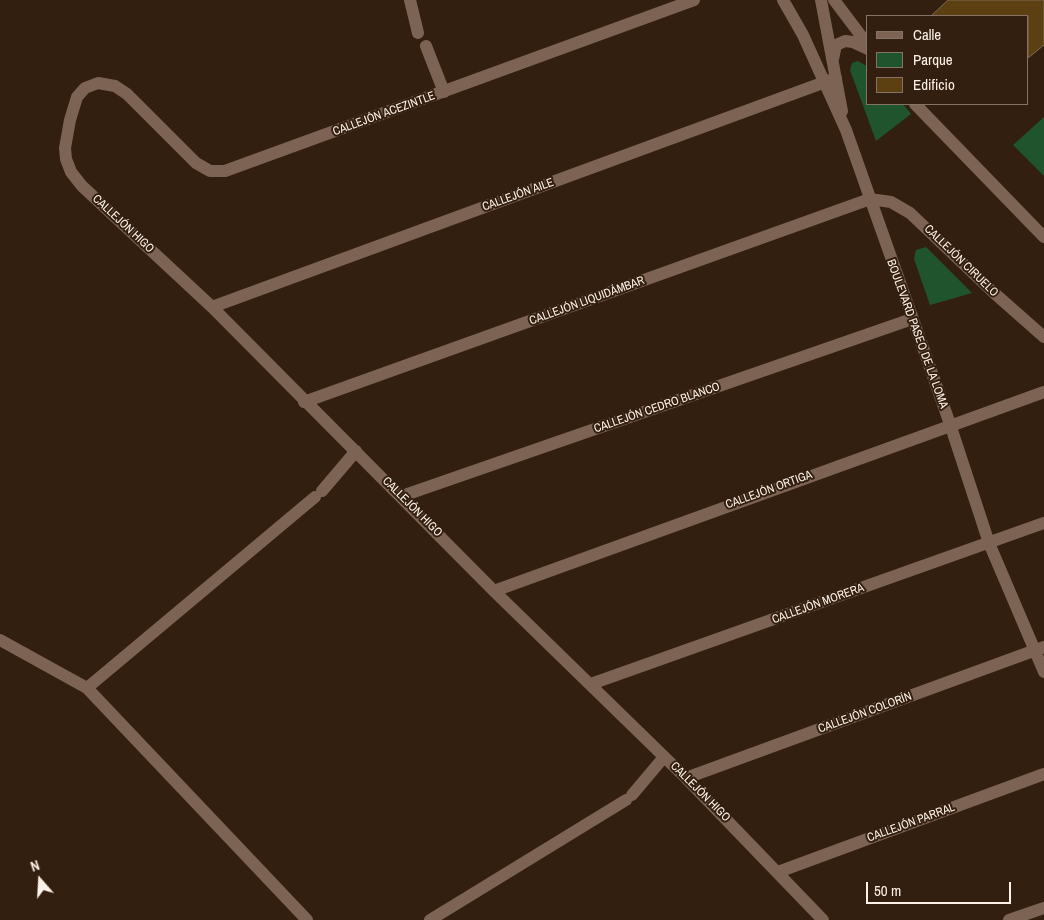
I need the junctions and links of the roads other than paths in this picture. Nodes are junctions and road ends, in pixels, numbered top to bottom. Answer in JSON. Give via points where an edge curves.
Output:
{"nodes":[{"id":1,"x":410,"y":0,"type":"edge"},
{"id":2,"x":694,"y":0,"type":"edge"},
{"id":3,"x":783,"y":0,"type":"edge"},
{"id":4,"x":791,"y":0,"type":"edge"},
{"id":5,"x":821,"y":0,"type":"edge"},
{"id":6,"x":834,"y":0,"type":"edge"},
{"id":7,"x":418,"y":33,"type":"dead end"},
{"id":8,"x":803,"y":35,"type":"junction"},
{"id":9,"x":866,"y":41,"type":"edge"},
{"id":10,"x":426,"y":46,"type":"dead end"},
{"id":11,"x":866,"y":48,"type":"edge"},
{"id":12,"x":833,"y":64,"type":"junction"},
{"id":13,"x":830,"y":81,"type":"junction"},
{"id":14,"x":98,"y":83,"type":"joint"},
{"id":15,"x":444,"y":92,"type":"junction"},
{"id":16,"x":916,"y":105,"type":"edge"},
{"id":17,"x":870,"y":199,"type":"junction"},
{"id":18,"x":1044,"y":237,"type":"edge"},
{"id":19,"x":212,"y":307,"type":"junction"},
{"id":20,"x":912,"y":319,"type":"junction"},
{"id":21,"x":1044,"y":337,"type":"edge"},
{"id":22,"x":1044,"y":392,"type":"edge"},
{"id":23,"x":304,"y":402,"type":"junction"},
{"id":24,"x":950,"y":424,"type":"junction"},
{"id":25,"x":356,"y":451,"type":"junction"},
{"id":26,"x":402,"y":496,"type":"junction"},
{"id":27,"x":1044,"y":523,"type":"edge"},
{"id":28,"x":988,"y":543,"type":"junction"},
{"id":29,"x":494,"y":591,"type":"junction"},
{"id":30,"x":0,"y":640,"type":"edge"},
{"id":31,"x":1039,"y":649,"type":"edge"},
{"id":32,"x":1044,"y":672,"type":"edge"},
{"id":33,"x":591,"y":684,"type":"junction"},
{"id":34,"x":87,"y":688,"type":"junction"},
{"id":35,"x":664,"y":757,"type":"junction"},
{"id":36,"x":1044,"y":774,"type":"edge"},
{"id":37,"x":686,"y":778,"type":"junction"},
{"id":38,"x":778,"y":872,"type":"junction"},
{"id":39,"x":1044,"y":908,"type":"edge"},
{"id":40,"x":307,"y":920,"type":"edge"},
{"id":41,"x":430,"y":920,"type":"edge"},
{"id":42,"x":823,"y":920,"type":"edge"},
{"id":43,"x":1009,"y":920,"type":"edge"}],
"edges":[{"from":1,"to":7,"type":"street"},
{"from":2,"to":15,"type":"street","name":"CALLEJÓN ACEZINTLE"},
{"from":3,"to":8,"type":"street","name":"BOULEVARD PASEO DE LA LOMA"},
{"from":4,"to":8,"type":"street"},
{"from":5,"to":12,"type":"street"},
{"from":6,"to":9,"type":"street"},
{"from":8,"to":13,"type":"street","name":"BOULEVARD PASEO DE LA LOMA"},
{"from":10,"to":15,"type":"street"},
{"from":11,"to":12,"type":"street","via":[[853,42],[841,42],[834,51]]},
{"from":12,"to":13,"type":"street"},
{"from":13,"to":17,"type":"street","name":"BOULEVARD PASEO DE LA LOMA"},
{"from":13,"to":19,"type":"street","name":"CALLEJÓN AILE"},
{"from":14,"to":15,"type":"street","name":"CALLEJÓN ACEZINTLE","via":[[114,86],[127,94],[196,163],[210,171],[225,171]]},
{"from":14,"to":19,"type":"street","name":"CALLEJÓN HIGO","via":[[85,88],[77,97],[70,120],[65,148],[71,172],[82,186]]},
{"from":16,"to":18,"type":"street"},
{"from":17,"to":20,"type":"street","name":"BOULEVARD PASEO DE LA LOMA"},
{"from":17,"to":21,"type":"street","name":"CALLEJÓN CIRUELO","via":[[891,202],[910,213]]},
{"from":17,"to":23,"type":"street","name":"CALLEJÓN LIQUIDÁMBAR"},
{"from":19,"to":23,"type":"street","name":"CALLEJÓN HIGO"},
{"from":20,"to":24,"type":"street","name":"BOULEVARD PASEO DE LA LOMA"},
{"from":20,"to":26,"type":"street","name":"CALLEJÓN CEDRO BLANCO"},
{"from":22,"to":24,"type":"street","name":"CALLEJÓN ORTIGA"},
{"from":23,"to":25,"type":"street","name":"CALLEJÓN HIGO"},
{"from":24,"to":28,"type":"street","name":"BOULEVARD PASEO DE LA LOMA"},
{"from":24,"to":29,"type":"street","name":"CALLEJÓN ORTIGA"},
{"from":25,"to":26,"type":"street","name":"CALLEJÓN HIGO"},
{"from":25,"to":34,"type":"street","via":[[318,494]]},
{"from":26,"to":29,"type":"street","name":"CALLEJÓN HIGO"},
{"from":27,"to":28,"type":"street","name":"CALLEJÓN MORERA"},
{"from":28,"to":31,"type":"street","name":"BOULEVARD PASEO DE LA LOMA"},
{"from":28,"to":33,"type":"street","name":"CALLEJÓN MORERA"},
{"from":29,"to":33,"type":"street","name":"CALLEJÓN HIGO"},
{"from":30,"to":34,"type":"street"},
{"from":31,"to":32,"type":"street","name":"BOULEVARD PASEO DE LA LOMA"},
{"from":31,"to":37,"type":"street","name":"CALLEJÓN COLORÍN"},
{"from":33,"to":35,"type":"street","name":"CALLEJÓN HIGO"},
{"from":34,"to":40,"type":"street"},
{"from":35,"to":37,"type":"street","name":"CALLEJÓN HIGO"},
{"from":35,"to":41,"type":"street","via":[[629,798]]},
{"from":36,"to":38,"type":"street","name":"CALLEJÓN PARRAL"},
{"from":37,"to":38,"type":"street","name":"CALLEJÓN HIGO"},
{"from":38,"to":42,"type":"street","name":"CALLEJÓN HIGO"},
{"from":39,"to":43,"type":"street"}]}
